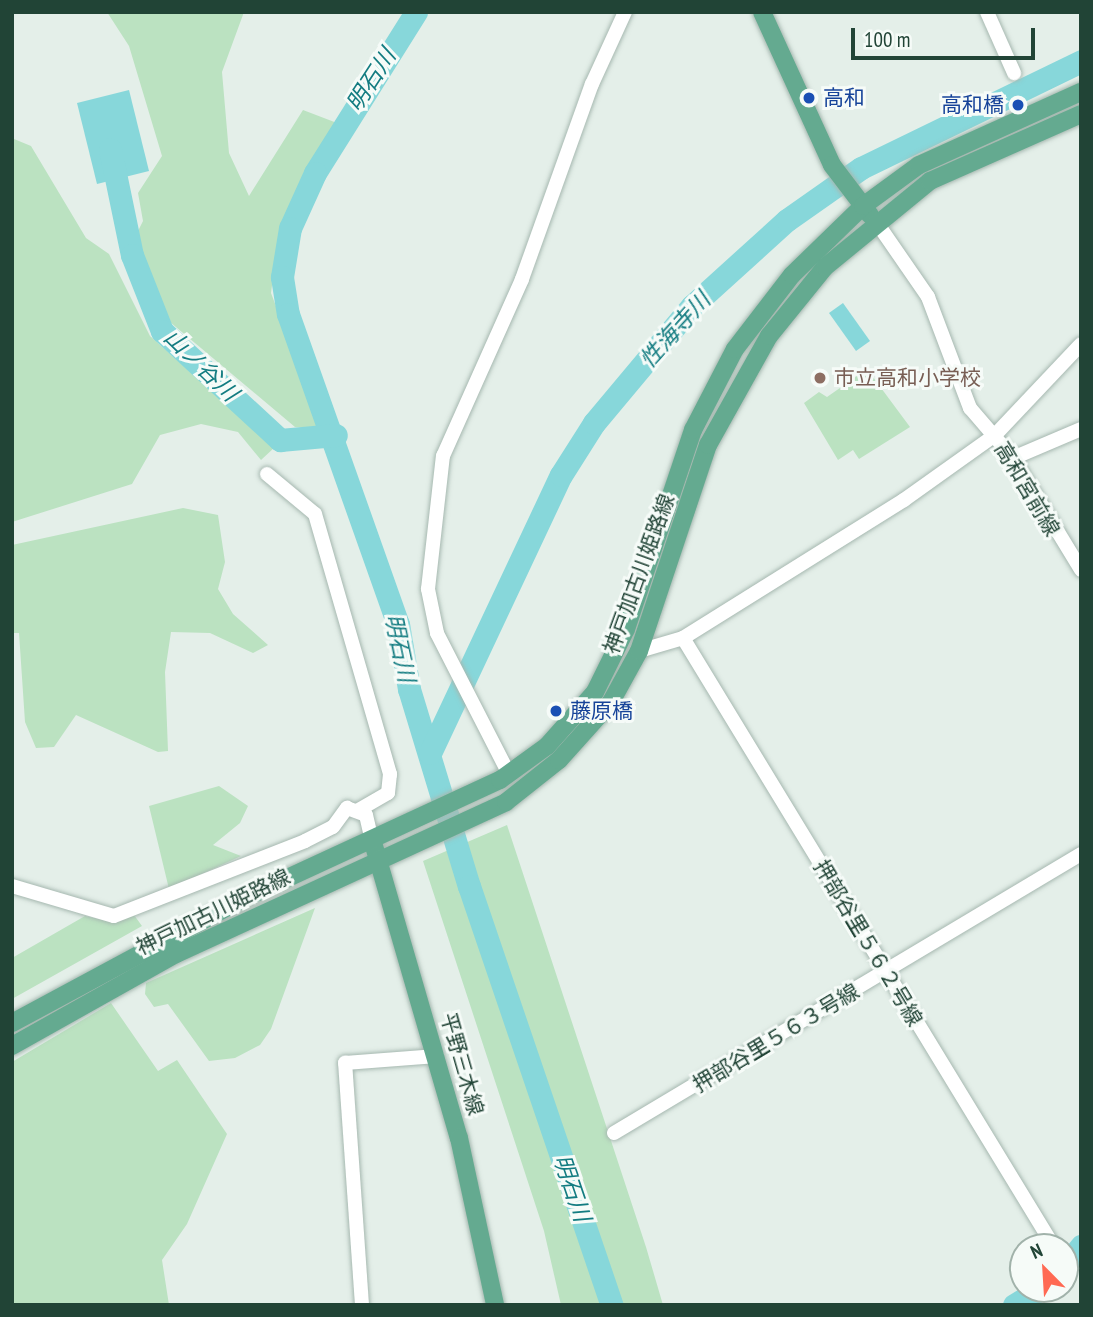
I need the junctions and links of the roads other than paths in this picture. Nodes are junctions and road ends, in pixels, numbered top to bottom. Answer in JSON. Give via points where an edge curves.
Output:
{"nodes":[{"id":1,"x":625,"y":12,"type":"edge"},
{"id":2,"x":762,"y":12,"type":"edge"},
{"id":3,"x":987,"y":12,"type":"edge"},
{"id":4,"x":1014,"y":73,"type":"dead end"},
{"id":5,"x":1081,"y":92,"type":"edge"},
{"id":6,"x":1081,"y":114,"type":"edge"},
{"id":7,"x":863,"y":206,"type":"junction"},
{"id":8,"x":877,"y":223,"type":"junction"},
{"id":9,"x":1081,"y":344,"type":"edge"},
{"id":10,"x":1081,"y":429,"type":"edge"},
{"id":11,"x":995,"y":435,"type":"junction"},
{"id":12,"x":1013,"y":458,"type":"junction"},
{"id":13,"x":267,"y":474,"type":"dead end"},
{"id":14,"x":1081,"y":569,"type":"edge"},
{"id":15,"x":683,"y":638,"type":"junction"},
{"id":16,"x":639,"y":651,"type":"junction"},
{"id":17,"x":505,"y":777,"type":"junction"},
{"id":18,"x":358,"y":810,"type":"junction"},
{"id":19,"x":375,"y":848,"type":"junction"},
{"id":20,"x":1081,"y":854,"type":"edge"},
{"id":21,"x":12,"y":887,"type":"edge"},
{"id":22,"x":886,"y":971,"type":"junction"},
{"id":23,"x":12,"y":1023,"type":"edge"},
{"id":24,"x":12,"y":1046,"type":"edge"},
{"id":25,"x":437,"y":1056,"type":"junction"},
{"id":26,"x":614,"y":1133,"type":"dead end"},
{"id":27,"x":1045,"y":1233,"type":"edge"},
{"id":28,"x":362,"y":1305,"type":"edge"},
{"id":29,"x":495,"y":1305,"type":"edge"}],
"edges":[{"from":1,"to":17,"type":"street","via":[[592,84],[522,279],[443,456],[428,589],[448,655],[474,696]]},
{"from":2,"to":7,"type":"main road","via":[[832,165]]},
{"from":3,"to":4,"type":"street"},
{"from":5,"to":7,"type":"main road","name":"神戸加古川姫路線","via":[[919,165]]},
{"from":6,"to":8,"type":"main road","name":"神戸加古川姫路線","via":[[930,181]]},
{"from":7,"to":8,"type":"main road"},
{"from":7,"to":17,"type":"main road","name":"神戸加古川姫路線","via":[[792,275],[735,349],[693,430],[626,629],[595,692],[547,746]]},
{"from":8,"to":11,"type":"street","name":"高和宮前線","via":[[928,297],[970,408]]},
{"from":8,"to":16,"type":"main road","name":"神戸加古川姫路線","via":[[825,267],[769,336],[732,396],[708,445]]},
{"from":9,"to":11,"type":"street"},
{"from":10,"to":12,"type":"street"},
{"from":11,"to":12,"type":"street","name":"高和宮前線"},
{"from":11,"to":15,"type":"street"},
{"from":12,"to":14,"type":"street","name":"高和宮前線","via":[[1060,545]]},
{"from":13,"to":18,"type":"street","via":[[315,514],[390,774],[388,793]]},
{"from":15,"to":16,"type":"street"},
{"from":15,"to":22,"type":"street","name":"押部谷里５６２号線"},
{"from":16,"to":19,"type":"main road","name":"神戸加古川姫路線","via":[[611,702],[559,760],[506,802],[413,842]]},
{"from":17,"to":19,"type":"main road","name":"神戸加古川姫路線","via":[[409,823]]},
{"from":18,"to":19,"type":"street","via":[[372,825]]},
{"from":18,"to":21,"type":"street","name":"神戸加古川姫路線","via":[[347,808],[333,827],[304,841],[114,916]]},
{"from":19,"to":23,"type":"main road","name":"神戸加古川姫路線","via":[[229,906]]},
{"from":19,"to":24,"type":"main road","name":"神戸加古川姫路線"},
{"from":19,"to":25,"type":"main road","name":"平野三木線"},
{"from":20,"to":22,"type":"street","name":"押部谷里５６３号線"},
{"from":22,"to":26,"type":"street","name":"押部谷里５６３号線"},
{"from":22,"to":27,"type":"street","name":"押部谷里５６２号線"},
{"from":25,"to":28,"type":"street","via":[[345,1063]]},
{"from":25,"to":29,"type":"main road","name":"平野三木線"}]}
